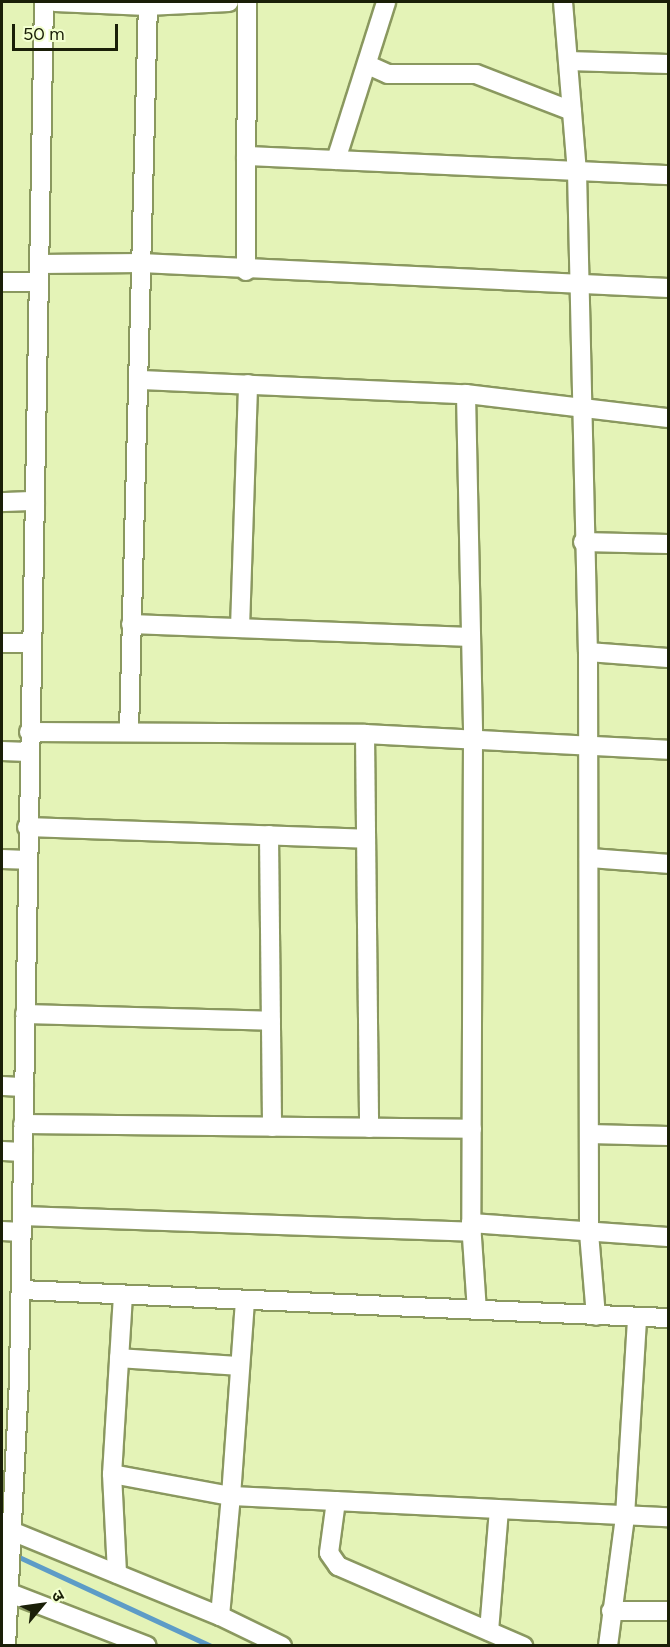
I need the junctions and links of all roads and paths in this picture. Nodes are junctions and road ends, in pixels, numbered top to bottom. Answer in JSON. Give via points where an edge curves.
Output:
{"nodes":[{"id":1,"x":44,"y":2,"type":"edge"},
{"id":2,"x":55,"y":2,"type":"edge"},
{"id":3,"x":229,"y":2,"type":"edge"},
{"id":4,"x":247,"y":2,"type":"edge"},
{"id":5,"x":386,"y":2,"type":"edge"},
{"id":6,"x":563,"y":2,"type":"edge"},
{"id":7,"x":148,"y":4,"type":"edge"},
{"id":8,"x":568,"y":61,"type":"junction"},
{"id":9,"x":669,"y":64,"type":"edge"},
{"id":10,"x":368,"y":65,"type":"junction"},
{"id":11,"x":572,"y":111,"type":"junction"},
{"id":12,"x":246,"y":156,"type":"junction"},
{"id":13,"x":336,"y":160,"type":"junction"},
{"id":14,"x":577,"y":171,"type":"junction"},
{"id":15,"x":669,"y":175,"type":"edge"},
{"id":16,"x":141,"y":263,"type":"junction"},
{"id":17,"x":246,"y":271,"type":"junction"},
{"id":18,"x":39,"y":273,"type":"junction"},
{"id":19,"x":2,"y":282,"type":"edge"},
{"id":20,"x":576,"y":282,"type":"junction"},
{"id":21,"x":669,"y":288,"type":"edge"},
{"id":22,"x":139,"y":380,"type":"junction"},
{"id":23,"x":248,"y":384,"type":"junction"},
{"id":24,"x":466,"y":394,"type":"junction"},
{"id":25,"x":581,"y":404,"type":"junction"},
{"id":26,"x":669,"y":418,"type":"edge"},
{"id":27,"x":35,"y":501,"type":"junction"},
{"id":28,"x":2,"y":502,"type":"edge"},
{"id":29,"x":583,"y":542,"type":"junction"},
{"id":30,"x":669,"y":544,"type":"edge"},
{"id":31,"x":131,"y":624,"type":"junction"},
{"id":32,"x":240,"y":628,"type":"junction"},
{"id":33,"x":471,"y":637,"type":"junction"},
{"id":34,"x":2,"y":643,"type":"edge"},
{"id":35,"x":32,"y":643,"type":"junction"},
{"id":36,"x":588,"y":652,"type":"junction"},
{"id":37,"x":669,"y":658,"type":"edge"},
{"id":38,"x":29,"y":732,"type":"junction"},
{"id":39,"x":129,"y":732,"type":"junction"},
{"id":40,"x":365,"y":734,"type":"junction"},
{"id":41,"x":473,"y":739,"type":"junction"},
{"id":42,"x":589,"y":744,"type":"junction"},
{"id":43,"x":669,"y":750,"type":"edge"},
{"id":44,"x":2,"y":751,"type":"edge"},
{"id":45,"x":28,"y":752,"type":"junction"},
{"id":46,"x":27,"y":827,"type":"junction"},
{"id":47,"x":269,"y":836,"type":"junction"},
{"id":48,"x":366,"y":839,"type":"junction"},
{"id":49,"x":589,"y":858,"type":"junction"},
{"id":50,"x":2,"y":859,"type":"edge"},
{"id":51,"x":27,"y":860,"type":"junction"},
{"id":52,"x":669,"y":864,"type":"edge"},
{"id":53,"x":25,"y":1014,"type":"junction"},
{"id":54,"x":270,"y":1021,"type":"junction"},
{"id":55,"x":2,"y":1086,"type":"edge"},
{"id":56,"x":24,"y":1087,"type":"junction"},
{"id":57,"x":23,"y":1124,"type":"junction"},
{"id":58,"x":272,"y":1127,"type":"junction"},
{"id":59,"x":369,"y":1128,"type":"junction"},
{"id":60,"x":472,"y":1129,"type":"junction"},
{"id":61,"x":589,"y":1134,"type":"junction"},
{"id":62,"x":669,"y":1136,"type":"edge"},
{"id":63,"x":2,"y":1151,"type":"edge"},
{"id":64,"x":23,"y":1152,"type":"junction"},
{"id":65,"x":22,"y":1224,"type":"junction"},
{"id":66,"x":472,"y":1228,"type":"junction"},
{"id":67,"x":2,"y":1231,"type":"edge"},
{"id":68,"x":589,"y":1233,"type":"junction"},
{"id":69,"x":669,"y":1237,"type":"edge"},
{"id":70,"x":21,"y":1290,"type":"junction"},
{"id":71,"x":123,"y":1295,"type":"junction"},
{"id":72,"x":245,"y":1301,"type":"junction"},
{"id":73,"x":477,"y":1310,"type":"junction"},
{"id":74,"x":596,"y":1316,"type":"junction"},
{"id":75,"x":638,"y":1317,"type":"junction"},
{"id":76,"x":669,"y":1318,"type":"edge"},
{"id":77,"x":119,"y":1358,"type":"junction"},
{"id":78,"x":11,"y":1362,"type":"edge"},
{"id":79,"x":240,"y":1366,"type":"junction"},
{"id":80,"x":10,"y":1431,"type":"edge"},
{"id":81,"x":112,"y":1474,"type":"junction"},
{"id":82,"x":231,"y":1496,"type":"junction"},
{"id":83,"x":336,"y":1501,"type":"junction"},
{"id":84,"x":500,"y":1509,"type":"junction"},
{"id":85,"x":625,"y":1516,"type":"junction"},
{"id":86,"x":669,"y":1516,"type":"edge"},
{"id":87,"x":14,"y":1539,"type":"junction"},
{"id":88,"x":117,"y":1574,"type":"junction"},
{"id":89,"x":8,"y":1592,"type":"edge"},
{"id":90,"x":611,"y":1611,"type":"junction"},
{"id":91,"x":669,"y":1611,"type":"edge"},
{"id":92,"x":220,"y":1616,"type":"junction"},
{"id":93,"x":489,"y":1631,"type":"junction"},
{"id":94,"x":6,"y":1646,"type":"edge"},
{"id":95,"x":147,"y":1646,"type":"edge"},
{"id":96,"x":282,"y":1646,"type":"edge"},
{"id":97,"x":524,"y":1646,"type":"edge"},
{"id":98,"x":608,"y":1646,"type":"edge"}],
"edges":[{"from":1,"to":18,"type":"street"},
{"from":2,"to":7,"type":"street"},
{"from":3,"to":7,"type":"street"},
{"from":4,"to":12,"type":"street"},
{"from":5,"to":10,"type":"street"},
{"from":6,"to":8,"type":"street"},
{"from":7,"to":16,"type":"street"},
{"from":8,"to":9,"type":"street"},
{"from":8,"to":11,"type":"street"},
{"from":10,"to":11,"type":"street","via":[[388,74],[476,74]]},
{"from":10,"to":13,"type":"street"},
{"from":11,"to":14,"type":"street"},
{"from":12,"to":13,"type":"street"},
{"from":12,"to":17,"type":"street"},
{"from":13,"to":14,"type":"street"},
{"from":14,"to":15,"type":"street"},
{"from":14,"to":20,"type":"street"},
{"from":16,"to":17,"type":"street"},
{"from":16,"to":18,"type":"street"},
{"from":16,"to":22,"type":"street"},
{"from":17,"to":20,"type":"street"},
{"from":18,"to":19,"type":"street"},
{"from":18,"to":27,"type":"street"},
{"from":20,"to":21,"type":"street"},
{"from":20,"to":25,"type":"street"},
{"from":22,"to":23,"type":"street"},
{"from":22,"to":31,"type":"street"},
{"from":23,"to":24,"type":"street"},
{"from":23,"to":32,"type":"street"},
{"from":24,"to":25,"type":"street"},
{"from":24,"to":33,"type":"street"},
{"from":25,"to":26,"type":"street"},
{"from":25,"to":29,"type":"street"},
{"from":27,"to":28,"type":"street"},
{"from":27,"to":35,"type":"street"},
{"from":29,"to":30,"type":"street"},
{"from":29,"to":36,"type":"street"},
{"from":31,"to":32,"type":"street"},
{"from":31,"to":39,"type":"street"},
{"from":32,"to":33,"type":"street"},
{"from":33,"to":41,"type":"street"},
{"from":34,"to":35,"type":"street"},
{"from":35,"to":38,"type":"street"},
{"from":36,"to":37,"type":"street"},
{"from":36,"to":42,"type":"street"},
{"from":38,"to":39,"type":"street"},
{"from":38,"to":45,"type":"street"},
{"from":39,"to":40,"type":"street"},
{"from":40,"to":41,"type":"street"},
{"from":40,"to":48,"type":"street"},
{"from":41,"to":42,"type":"street"},
{"from":41,"to":60,"type":"street"},
{"from":42,"to":43,"type":"street"},
{"from":42,"to":49,"type":"street"},
{"from":44,"to":45,"type":"street"},
{"from":45,"to":46,"type":"street"},
{"from":46,"to":47,"type":"street"},
{"from":46,"to":51,"type":"street"},
{"from":47,"to":48,"type":"street"},
{"from":47,"to":54,"type":"street"},
{"from":48,"to":59,"type":"street"},
{"from":49,"to":52,"type":"street"},
{"from":49,"to":61,"type":"street"},
{"from":50,"to":51,"type":"street"},
{"from":51,"to":53,"type":"street"},
{"from":53,"to":54,"type":"street"},
{"from":53,"to":56,"type":"street"},
{"from":54,"to":58,"type":"street"},
{"from":55,"to":56,"type":"street"},
{"from":56,"to":57,"type":"street"},
{"from":57,"to":58,"type":"street"},
{"from":57,"to":64,"type":"street"},
{"from":58,"to":59,"type":"street"},
{"from":59,"to":60,"type":"street"},
{"from":60,"to":66,"type":"street"},
{"from":61,"to":62,"type":"street"},
{"from":61,"to":68,"type":"street"},
{"from":63,"to":64,"type":"street"},
{"from":64,"to":65,"type":"street"},
{"from":65,"to":66,"type":"street"},
{"from":65,"to":67,"type":"street"},
{"from":65,"to":70,"type":"street"},
{"from":66,"to":68,"type":"street"},
{"from":66,"to":73,"type":"street"},
{"from":68,"to":69,"type":"street"},
{"from":68,"to":74,"type":"street"},
{"from":70,"to":71,"type":"street"},
{"from":70,"to":78,"type":"street"},
{"from":71,"to":72,"type":"street"},
{"from":71,"to":77,"type":"street"},
{"from":72,"to":73,"type":"street"},
{"from":72,"to":79,"type":"street"},
{"from":73,"to":74,"type":"street"},
{"from":74,"to":75,"type":"street"},
{"from":75,"to":76,"type":"street"},
{"from":75,"to":85,"type":"street"},
{"from":77,"to":79,"type":"street"},
{"from":77,"to":81,"type":"street"},
{"from":78,"to":80,"type":"street"},
{"from":79,"to":82,"type":"street"},
{"from":80,"to":87,"type":"street"},
{"from":81,"to":82,"type":"street"},
{"from":81,"to":88,"type":"street"},
{"from":82,"to":83,"type":"street"},
{"from":82,"to":92,"type":"street"},
{"from":83,"to":84,"type":"street"},
{"from":83,"to":93,"type":"street","via":[[332,1562]]},
{"from":84,"to":85,"type":"street"},
{"from":84,"to":93,"type":"street"},
{"from":85,"to":86,"type":"street"},
{"from":85,"to":90,"type":"street"},
{"from":87,"to":88,"type":"street"},
{"from":87,"to":89,"type":"street"},
{"from":88,"to":92,"type":"street"},
{"from":89,"to":94,"type":"street"},
{"from":89,"to":95,"type":"street"},
{"from":90,"to":91,"type":"street"},
{"from":90,"to":98,"type":"street"},
{"from":92,"to":96,"type":"street"},
{"from":93,"to":97,"type":"street"}]}
